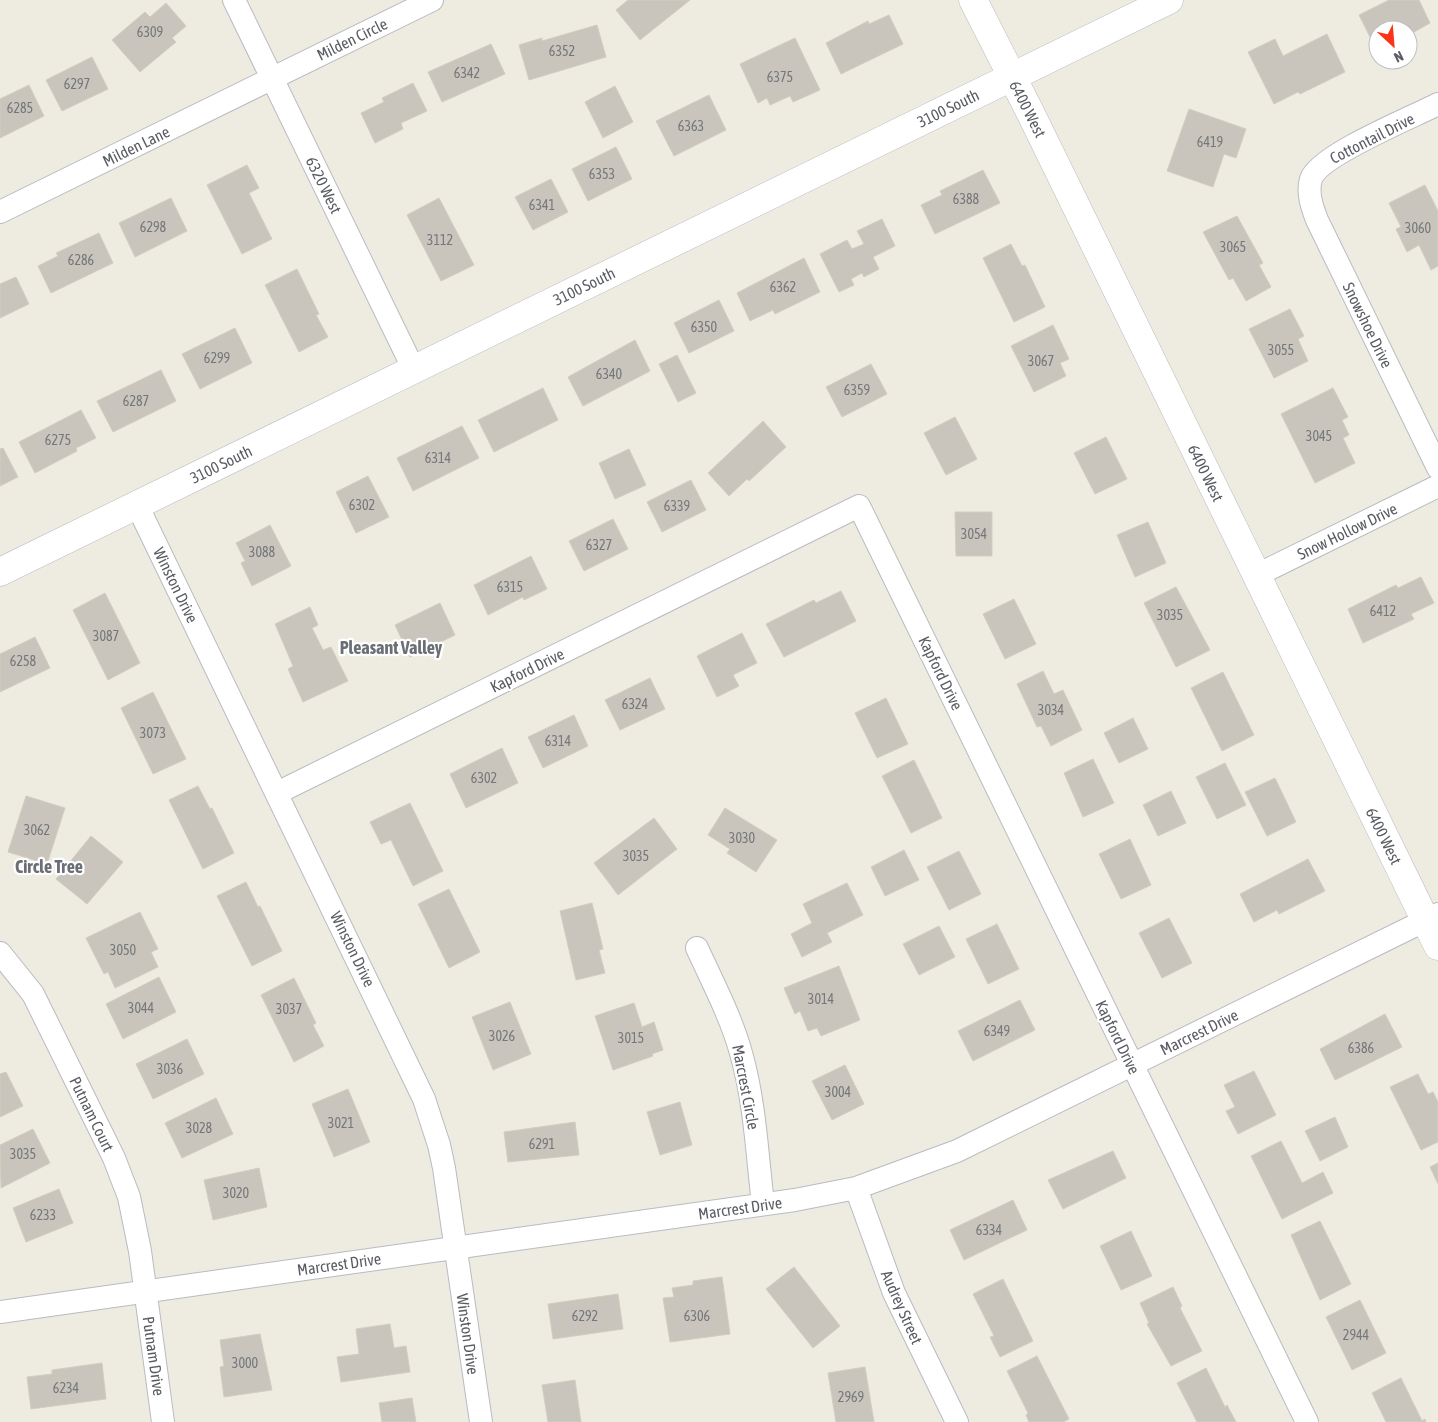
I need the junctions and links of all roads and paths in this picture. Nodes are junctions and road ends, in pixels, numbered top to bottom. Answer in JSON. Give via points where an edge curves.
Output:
{"nodes":[{"id":1,"x":234,"y":0,"type":"edge"},
{"id":2,"x":432,"y":0,"type":"edge"},
{"id":3,"x":973,"y":0,"type":"edge"},
{"id":4,"x":1169,"y":0,"type":"edge"},
{"id":5,"x":1012,"y":77,"type":"junction"},
{"id":6,"x":272,"y":78,"type":"junction"},
{"id":7,"x":1438,"y":104,"type":"edge"},
{"id":8,"x":1311,"y":178,"type":"joint"},
{"id":9,"x":0,"y":212,"type":"edge"},
{"id":10,"x":414,"y":370,"type":"junction"},
{"id":11,"x":1438,"y":468,"type":"edge"},
{"id":12,"x":1438,"y":486,"type":"edge"},
{"id":13,"x":137,"y":505,"type":"junction"},
{"id":14,"x":0,"y":572,"type":"edge"},
{"id":15,"x":1257,"y":575,"type":"junction"},
{"id":16,"x":278,"y":793,"type":"junction"},
{"id":17,"x":1432,"y":917,"type":"edge"},
{"id":18,"x":1438,"y":946,"type":"edge"},
{"id":19,"x":697,"y":948,"type":"dead end"},
{"id":20,"x":0,"y":953,"type":"edge"},
{"id":21,"x":1132,"y":1065,"type":"junction"},
{"id":22,"x":856,"y":1188,"type":"junction"},
{"id":23,"x":763,"y":1204,"type":"junction"},
{"id":24,"x":456,"y":1247,"type":"junction"},
{"id":25,"x":146,"y":1291,"type":"junction"},
{"id":26,"x":0,"y":1312,"type":"edge"},
{"id":27,"x":163,"y":1422,"type":"edge"},
{"id":28,"x":481,"y":1422,"type":"edge"},
{"id":29,"x":957,"y":1422,"type":"edge"},
{"id":30,"x":1307,"y":1422,"type":"edge"}],
"edges":[{"from":1,"to":6,"type":"street","name":"6320 West"},
{"from":2,"to":6,"type":"street","name":"Milden Circle"},
{"from":3,"to":5,"type":"main road","name":"6400 West"},
{"from":4,"to":5,"type":"main road","name":"3100 South"},
{"from":5,"to":10,"type":"main road","name":"3100 South"},
{"from":5,"to":15,"type":"main road","name":"6400 West"},
{"from":6,"to":9,"type":"street","name":"Milden Lane"},
{"from":6,"to":10,"type":"street","name":"6320 West"},
{"from":7,"to":8,"type":"street","name":"Cottontail Drive","via":[[1338,153]]},
{"from":8,"to":11,"type":"street","name":"Snowshoe Drive","via":[[1310,199],[1317,220]]},
{"from":10,"to":13,"type":"main road","name":"3100 South"},
{"from":12,"to":15,"type":"street","name":"Snow Hollow Drive"},
{"from":13,"to":14,"type":"main road","name":"3100 South"},
{"from":13,"to":16,"type":"street","name":"Winston Drive"},
{"from":15,"to":17,"type":"main road","name":"6400 West"},
{"from":16,"to":21,"type":"street","name":"Kapford Drive","via":[[859,506]]},
{"from":16,"to":24,"type":"street","name":"Winston Drive","via":[[424,1098],[439,1145]]},
{"from":17,"to":18,"type":"main road","name":"6400 West"},
{"from":17,"to":21,"type":"street","name":"Marcrest Drive"},
{"from":19,"to":23,"type":"street","name":"Marcrest Circle","via":[[742,1054],[750,1091]]},
{"from":20,"to":25,"type":"street","name":"Putnam Court","via":[[33,994],[114,1158],[129,1197]]},
{"from":21,"to":22,"type":"street","name":"Marcrest Drive","via":[[957,1151]]},
{"from":21,"to":30,"type":"street","name":"Kapford Drive"},
{"from":22,"to":23,"type":"street","name":"Marcrest Drive"},
{"from":22,"to":29,"type":"street","name":"Audrey Street","via":[[894,1293]]},
{"from":23,"to":24,"type":"street","name":"Marcrest Drive"},
{"from":24,"to":25,"type":"street","name":"Marcrest Drive"},
{"from":24,"to":28,"type":"street","name":"Winston Drive"},
{"from":25,"to":26,"type":"street","name":"Marcrest Drive"},
{"from":25,"to":27,"type":"street","name":"Putnam Drive"}]}
